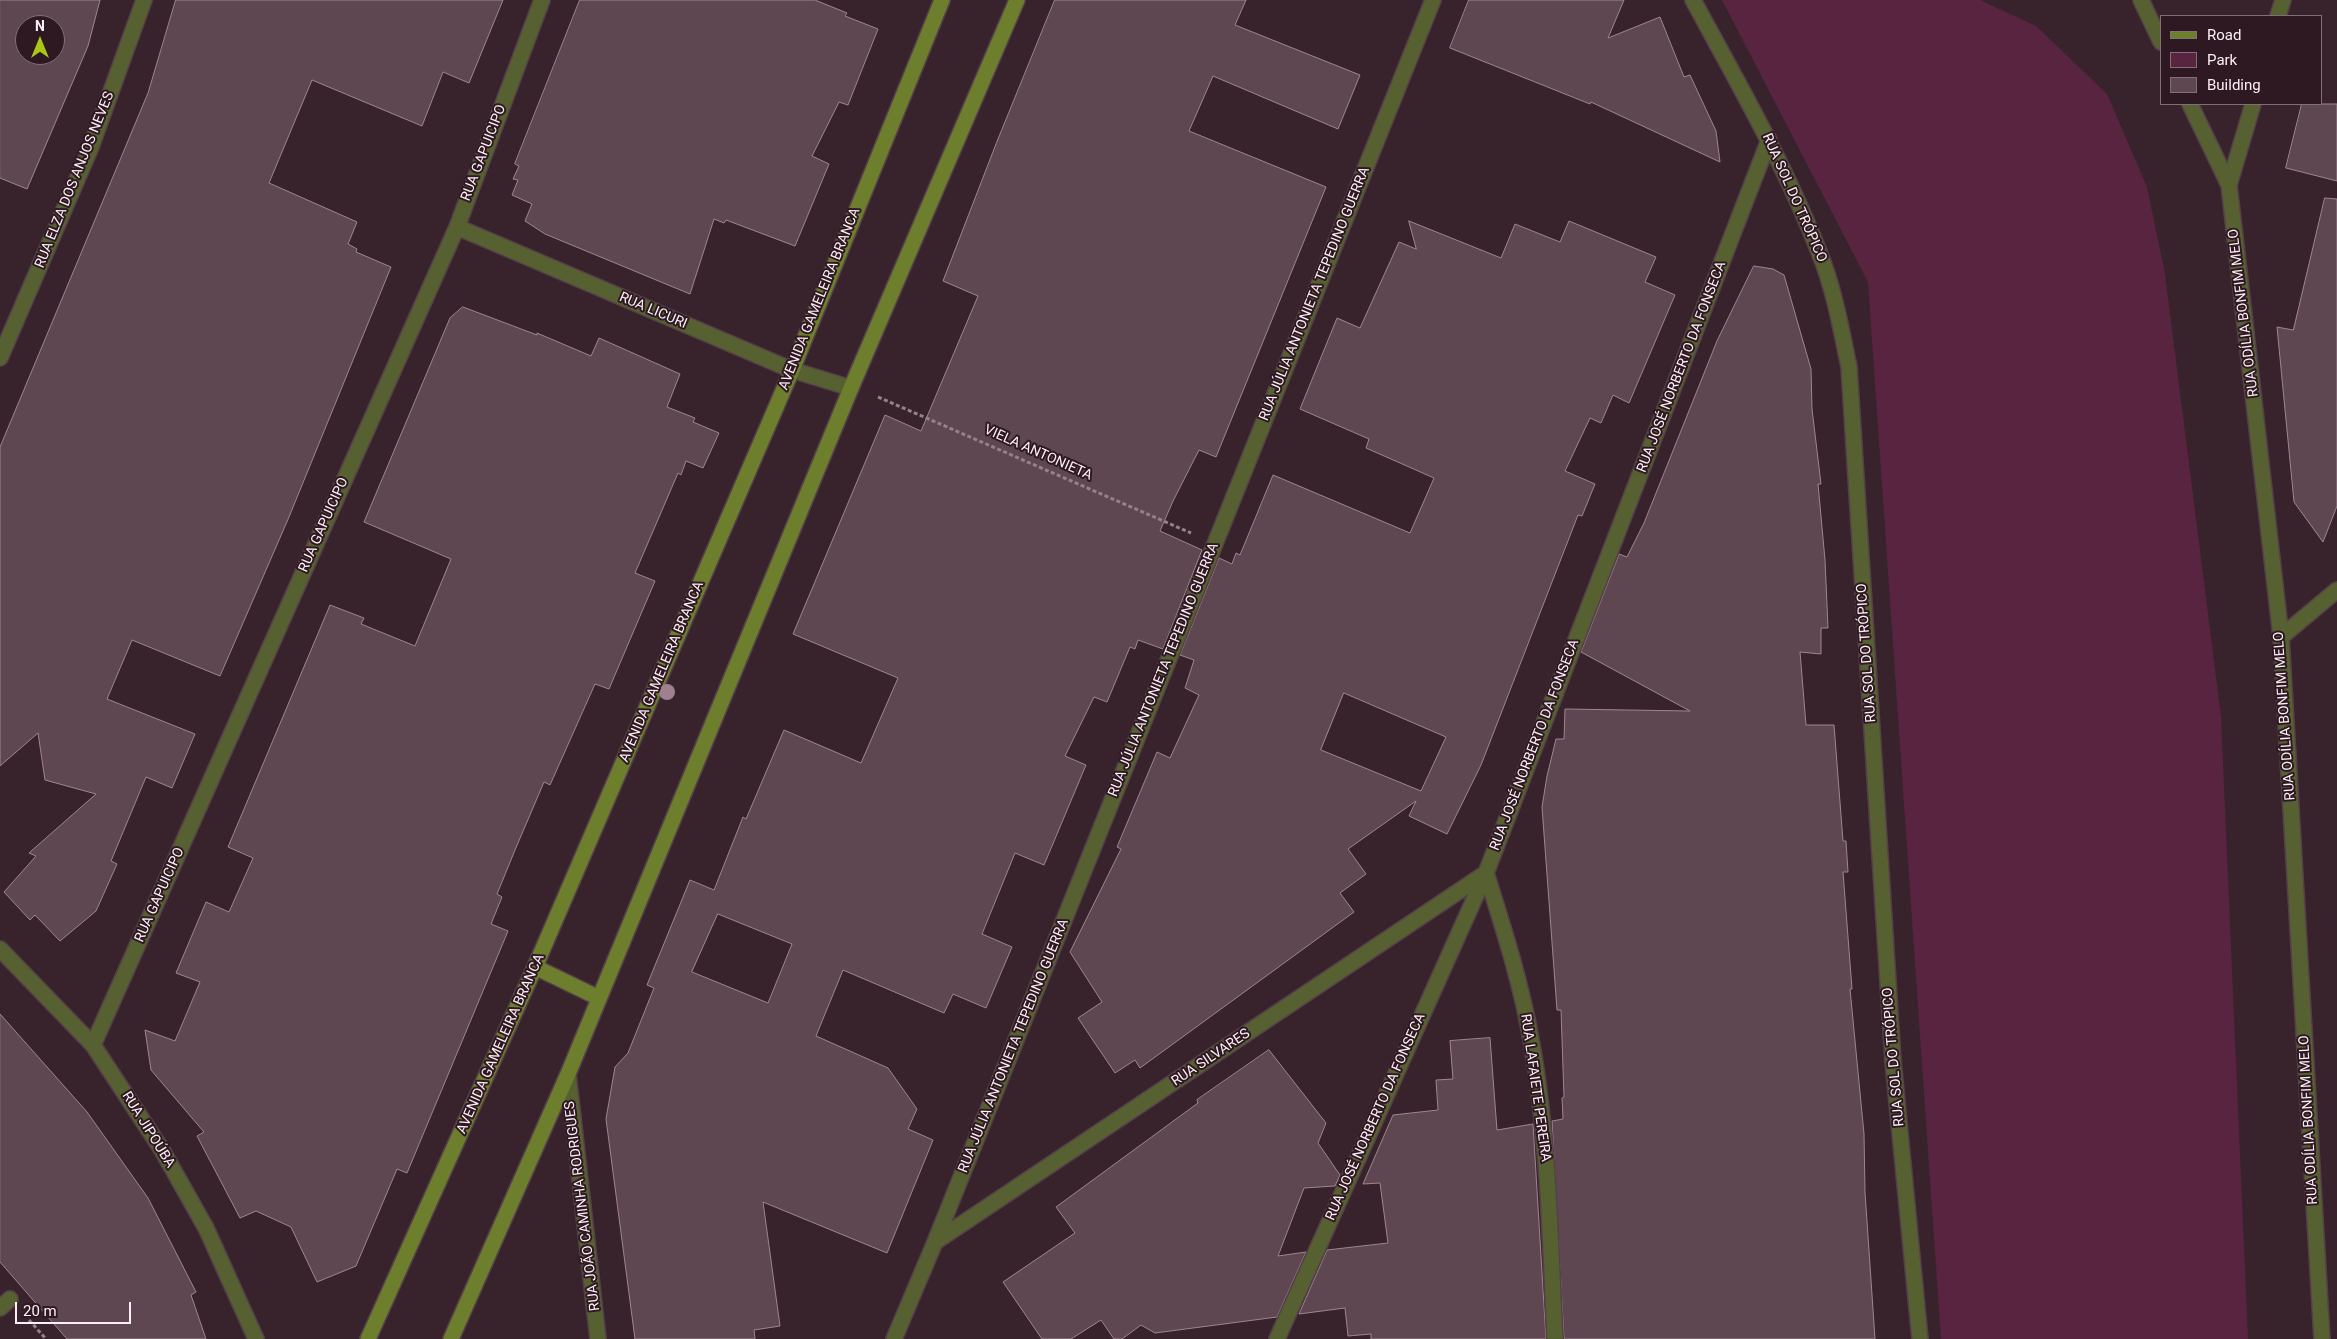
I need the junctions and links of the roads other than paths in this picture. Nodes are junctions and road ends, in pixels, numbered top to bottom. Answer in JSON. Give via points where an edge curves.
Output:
{"nodes":[{"id":1,"x":144,"y":0,"type":"edge"},
{"id":2,"x":542,"y":0,"type":"edge"},
{"id":3,"x":942,"y":0,"type":"edge"},
{"id":4,"x":1017,"y":0,"type":"edge"},
{"id":5,"x":1433,"y":0,"type":"edge"},
{"id":6,"x":1693,"y":0,"type":"edge"},
{"id":7,"x":2141,"y":0,"type":"edge"},
{"id":8,"x":2283,"y":0,"type":"edge"},
{"id":9,"x":2278,"y":15,"type":"edge"},
{"id":10,"x":2160,"y":40,"type":"edge"},
{"id":11,"x":2190,"y":105,"type":"edge"},
{"id":12,"x":2253,"y":105,"type":"edge"},
{"id":13,"x":1769,"y":140,"type":"junction"},
{"id":14,"x":2229,"y":185,"type":"junction"},
{"id":15,"x":457,"y":227,"type":"junction"},
{"id":16,"x":0,"y":358,"type":"edge"},
{"id":17,"x":792,"y":370,"type":"junction"},
{"id":18,"x":851,"y":388,"type":"junction"},
{"id":19,"x":2337,"y":590,"type":"edge"},
{"id":20,"x":2281,"y":637,"type":"junction"},
{"id":21,"x":1486,"y":873,"type":"junction"},
{"id":22,"x":0,"y":949,"type":"edge"},
{"id":23,"x":535,"y":967,"type":"junction"},
{"id":24,"x":599,"y":998,"type":"junction"},
{"id":25,"x":93,"y":1045,"type":"junction"},
{"id":26,"x":568,"y":1074,"type":"junction"},
{"id":27,"x":935,"y":1242,"type":"junction"},
{"id":28,"x":256,"y":1339,"type":"edge"},
{"id":29,"x":368,"y":1339,"type":"edge"},
{"id":30,"x":451,"y":1339,"type":"edge"},
{"id":31,"x":598,"y":1339,"type":"edge"},
{"id":32,"x":894,"y":1339,"type":"edge"},
{"id":33,"x":1277,"y":1339,"type":"edge"},
{"id":34,"x":1555,"y":1339,"type":"edge"},
{"id":35,"x":1920,"y":1339,"type":"edge"},
{"id":36,"x":2322,"y":1339,"type":"edge"}],
"edges":[{"from":1,"to":16,"type":"street","name":"RUA ELZA DOS ANJOS NEVES","via":[[91,147]]},
{"from":2,"to":15,"type":"street","name":"RUA GAPUICIPO"},
{"from":3,"to":17,"type":"main road","name":"AVENIDA GAMELEIRA BRANCA"},
{"from":4,"to":18,"type":"main road"},
{"from":5,"to":27,"type":"street","name":"RUA JÚLIA ANTONIETA TEPEDINO GUERRA"},
{"from":6,"to":13,"type":"street","name":"RUA SOL DO TRÓPICO"},
{"from":7,"to":10,"type":"street"},
{"from":8,"to":9,"type":"street"},
{"from":11,"to":14,"type":"street","name":"RUA ODÍLIA BONFIM MELO"},
{"from":12,"to":14,"type":"street"},
{"from":13,"to":21,"type":"street","name":"RUA JOSÉ NORBERTO DA FONSECA"},
{"from":13,"to":35,"type":"street","name":"RUA SOL DO TRÓPICO","via":[[1820,254],[1849,367],[1893,1061]]},
{"from":14,"to":20,"type":"street","name":"RUA ODÍLIA BONFIM MELO"},
{"from":15,"to":17,"type":"street","name":"RUA LICURI"},
{"from":15,"to":25,"type":"street","name":"RUA GAPUICIPO"},
{"from":17,"to":18,"type":"street","name":"RUA LICURI"},
{"from":17,"to":23,"type":"main road","name":"AVENIDA GAMELEIRA BRANCA"},
{"from":18,"to":24,"type":"main road"},
{"from":19,"to":20,"type":"street"},
{"from":20,"to":36,"type":"street","name":"RUA ODÍLIA BONFIM MELO"},
{"from":21,"to":27,"type":"street","name":"RUA SILVARES"},
{"from":21,"to":33,"type":"street","name":"RUA JOSÉ NORBERTO DA FONSECA"},
{"from":21,"to":34,"type":"street","name":"RUA LAFAIETE PEREIRA","via":[[1514,961],[1532,1045],[1545,1141]]},
{"from":22,"to":25,"type":"street","name":"RUA JIPOÚBA"},
{"from":23,"to":24,"type":"main road"},
{"from":23,"to":29,"type":"main road","name":"AVENIDA GAMELEIRA BRANCA"},
{"from":24,"to":26,"type":"main road"},
{"from":25,"to":28,"type":"street","name":"RUA JIPOÚBA","via":[[162,1150],[206,1228]]},
{"from":26,"to":30,"type":"main road"},
{"from":26,"to":31,"type":"street","name":"RUA JOÃO CAMINHA RODRIGUES"},
{"from":27,"to":32,"type":"street","name":"RUA JÚLIA ANTONIETA TEPEDINO GUERRA"}]}
